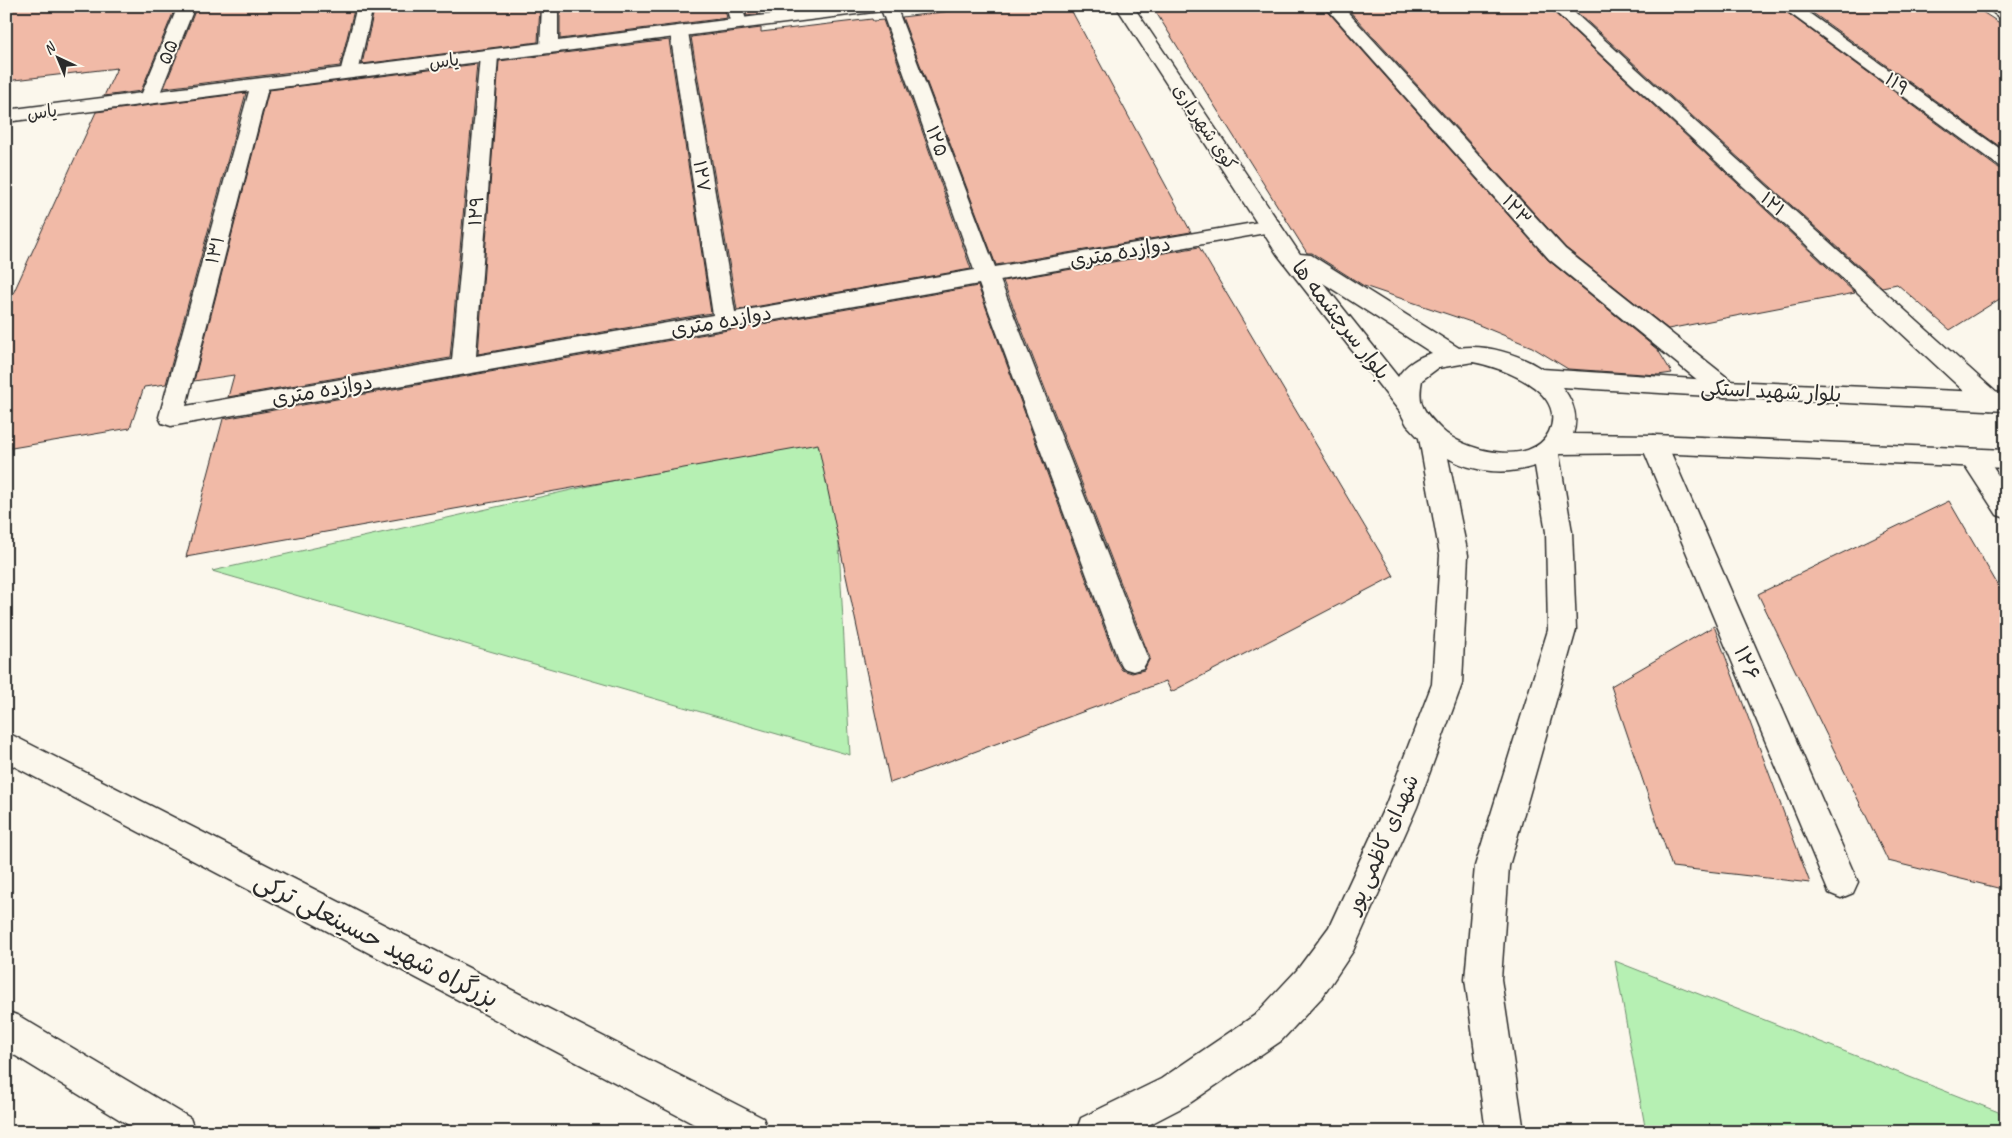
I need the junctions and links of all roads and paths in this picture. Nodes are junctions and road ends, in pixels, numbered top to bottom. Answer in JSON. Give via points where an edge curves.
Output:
{"nodes":[{"id":1,"x":187,"y":6,"type":"edge"},
{"id":2,"x":365,"y":6,"type":"edge"},
{"id":3,"x":550,"y":6,"type":"edge"},
{"id":4,"x":734,"y":6,"type":"edge"},
{"id":5,"x":881,"y":6,"type":"edge"},
{"id":6,"x":888,"y":6,"type":"edge"},
{"id":7,"x":1124,"y":6,"type":"edge"},
{"id":8,"x":1333,"y":6,"type":"edge"},
{"id":9,"x":1557,"y":6,"type":"edge"},
{"id":10,"x":1788,"y":6,"type":"edge"},
{"id":11,"x":1993,"y":6,"type":"edge"},
{"id":12,"x":2006,"y":14,"type":"edge"},
{"id":13,"x":738,"y":24,"type":"junction"},
{"id":14,"x":679,"y":32,"type":"junction"},
{"id":15,"x":549,"y":48,"type":"junction"},
{"id":16,"x":489,"y":56,"type":"junction"},
{"id":17,"x":349,"y":73,"type":"junction"},
{"id":18,"x":260,"y":84,"type":"junction"},
{"id":19,"x":149,"y":98,"type":"junction"},
{"id":20,"x":6,"y":116,"type":"edge"},
{"id":21,"x":2006,"y":162,"type":"edge"},
{"id":22,"x":1271,"y":226,"type":"junction"},
{"id":23,"x":1285,"y":249,"type":"junction"},
{"id":24,"x":986,"y":275,"type":"junction"},
{"id":25,"x":725,"y":320,"type":"junction"},
{"id":26,"x":1452,"y":355,"type":"junction"},
{"id":27,"x":463,"y":366,"type":"junction"},
{"id":28,"x":1537,"y":377,"type":"junction"},
{"id":29,"x":1725,"y":389,"type":"junction"},
{"id":30,"x":1998,"y":402,"type":"edge"},
{"id":31,"x":1407,"y":405,"type":"junction"},
{"id":32,"x":171,"y":417,"type":"joint"},
{"id":33,"x":1431,"y":438,"type":"junction"},
{"id":34,"x":1654,"y":444,"type":"junction"},
{"id":35,"x":1551,"y":448,"type":"junction"},
{"id":36,"x":1973,"y":458,"type":"junction"},
{"id":37,"x":2006,"y":459,"type":"edge"},
{"id":38,"x":2006,"y":508,"type":"edge"},
{"id":39,"x":1133,"y":659,"type":"dead end"},
{"id":40,"x":6,"y":746,"type":"edge"},
{"id":41,"x":1841,"y":882,"type":"dead end"},
{"id":42,"x":6,"y":1029,"type":"edge"},
{"id":43,"x":176,"y":1132,"type":"edge"},
{"id":44,"x":748,"y":1132,"type":"edge"},
{"id":45,"x":1095,"y":1132,"type":"edge"},
{"id":46,"x":1505,"y":1132,"type":"edge"}],
"edges":[{"from":1,"to":19,"type":"main road","name":"۵۵"},
{"from":2,"to":17,"type":"main road"},
{"from":3,"to":15,"type":"main road"},
{"from":4,"to":13,"type":"main road"},
{"from":5,"to":13,"type":"main road","name":"یاس"},
{"from":6,"to":24,"type":"main road","name":"۱۲۵"},
{"from":7,"to":22,"type":"main road","name":"کوی شهرداری"},
{"from":8,"to":29,"type":"main road","name":"۱۲۳","via":[[1556,254]]},
{"from":9,"to":30,"type":"main road","name":"۱۲۱"},
{"from":10,"to":21,"type":"main road","name":"۱۱۹"},
{"from":11,"to":12,"type":"main road"},
{"from":13,"to":14,"type":"main road","name":"یاس"},
{"from":14,"to":15,"type":"main road","name":"یاس"},
{"from":14,"to":25,"type":"main road","name":"۱۲۷"},
{"from":15,"to":16,"type":"main road","name":"یاس"},
{"from":16,"to":17,"type":"main road","name":"یاس"},
{"from":16,"to":27,"type":"main road","name":"۱۲۹"},
{"from":17,"to":18,"type":"main road","name":"یاس"},
{"from":18,"to":19,"type":"main road","name":"یاس"},
{"from":18,"to":32,"type":"main road","name":"۱۳۱"},
{"from":19,"to":20,"type":"main road","name":"یاس"},
{"from":22,"to":23,"type":"main road","name":"کوی شهرداری"},
{"from":22,"to":24,"type":"main road","name":"دوازده متری"},
{"from":23,"to":26,"type":"main road","name":"بلوار سرچشمه ها"},
{"from":23,"to":31,"type":"main road","name":"بلوار سرچشمه ها"},
{"from":24,"to":25,"type":"main road","name":"دوازده متری"},
{"from":24,"to":39,"type":"main road","name":"۱۲۵"},
{"from":25,"to":27,"type":"main road","name":"دوازده متری"},
{"from":26,"to":28,"type":"main road","via":[[1496,358]]},
{"from":26,"to":31,"type":"main road","via":[[1434,359],[1410,378],[1406,390]]},
{"from":27,"to":32,"type":"main road","name":"دوازده متری"},
{"from":28,"to":29,"type":"main road","name":"بلوار شهید استکی"},
{"from":28,"to":35,"type":"main road","via":[[1554,393],[1563,410],[1564,428]]},
{"from":29,"to":30,"type":"main road","name":"بلوار شهید استکی"},
{"from":31,"to":33,"type":"main road","via":[[1416,422]]},
{"from":33,"to":35,"type":"main road","via":[[1458,453],[1490,462],[1520,462]]},
{"from":33,"to":45,"type":"main road","name":"شهدای کاظمی پور","via":[[1454,556],[1447,684],[1401,807],[1341,939],[1310,983],[1268,1028],[1174,1092]]},
{"from":34,"to":35,"type":"main road"},
{"from":34,"to":36,"type":"main road"},
{"from":34,"to":41,"type":"main road","name":"۱۲۶"},
{"from":35,"to":46,"type":"main road","via":[[1559,532],[1562,630],[1492,866],[1483,979]]},
{"from":36,"to":37,"type":"main road"},
{"from":36,"to":38,"type":"main road"},
{"from":40,"to":44,"type":"main road","name":"بزرگراه شهید حسینعلی ترکی"},
{"from":42,"to":43,"type":"main road"}]}
